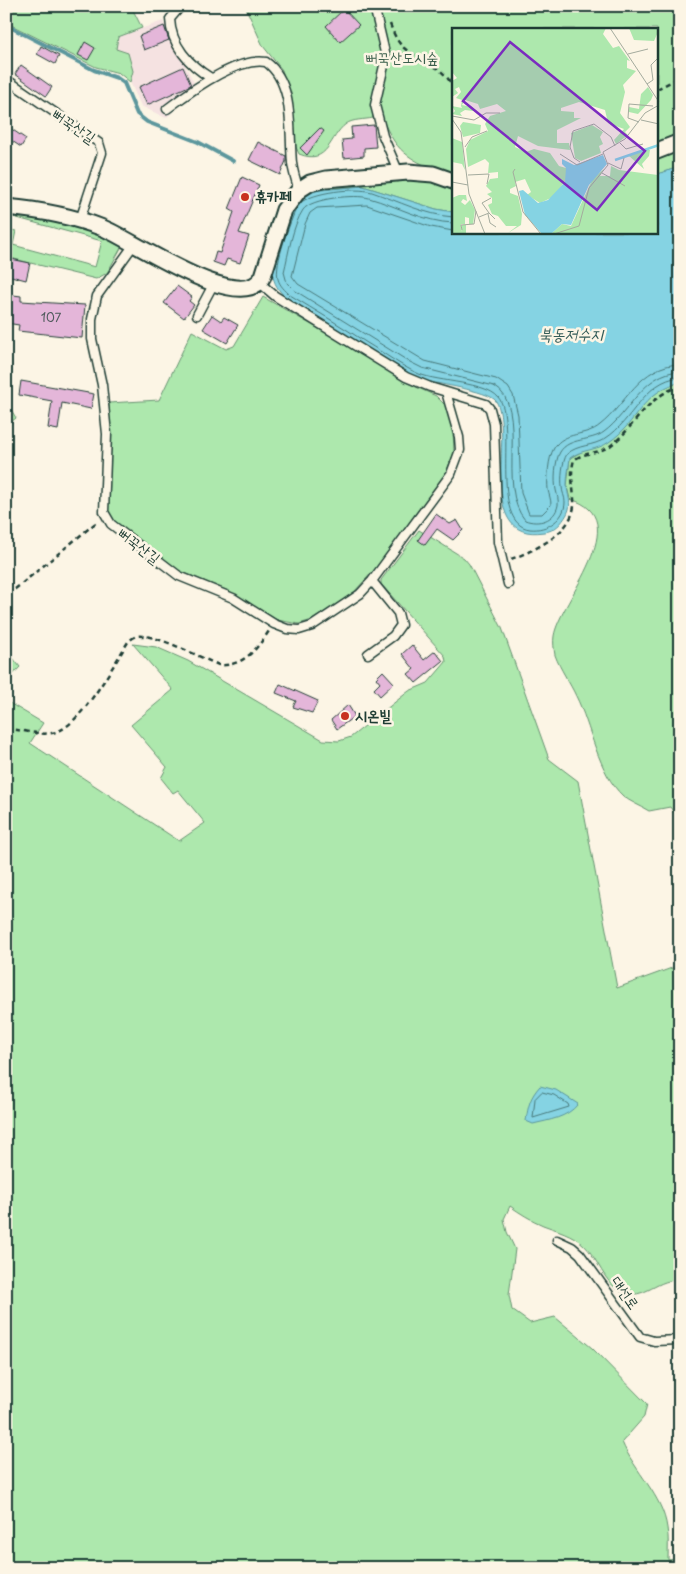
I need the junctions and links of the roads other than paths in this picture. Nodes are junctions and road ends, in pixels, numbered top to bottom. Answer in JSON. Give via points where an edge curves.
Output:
{"nodes":[{"id":1,"x":181,"y":6,"type":"edge"},
{"id":2,"x":374,"y":6,"type":"edge"},
{"id":3,"x":211,"y":78,"type":"junction"},
{"id":4,"x":6,"y":79,"type":"edge"},
{"id":5,"x":167,"y":109,"type":"dead end"},
{"id":6,"x":680,"y":142,"type":"edge"},
{"id":7,"x":658,"y":151,"type":"edge"},
{"id":8,"x":399,"y":173,"type":"junction"},
{"id":9,"x":452,"y":180,"type":"edge"},
{"id":10,"x":299,"y":190,"type":"junction"},
{"id":11,"x":6,"y":207,"type":"edge"},
{"id":12,"x":80,"y":220,"type":"junction"},
{"id":13,"x":135,"y":243,"type":"junction"},
{"id":14,"x":214,"y":283,"type":"junction"},
{"id":15,"x":260,"y":283,"type":"junction"},
{"id":16,"x":197,"y":315,"type":"dead end"},
{"id":17,"x":446,"y":392,"type":"junction"},
{"id":18,"x":372,"y":581,"type":"junction"},
{"id":19,"x":508,"y":584,"type":"dead end"},
{"id":20,"x":368,"y":654,"type":"dead end"},
{"id":21,"x":556,"y":1240,"type":"dead end"},
{"id":22,"x":680,"y":1340,"type":"edge"}],
"edges":[{"from":1,"to":3,"type":"lane","via":[[170,18],[173,37],[185,56]]},
{"from":2,"to":8,"type":"lane","via":[[386,57],[375,105],[383,136]]},
{"from":3,"to":5,"type":"lane"},
{"from":3,"to":10,"type":"lane","via":[[252,63],[266,62],[273,67],[285,95],[292,163]]},
{"from":4,"to":12,"type":"lane","name":"뻐꾹산길","via":[[99,144],[102,153]]},
{"from":6,"to":7,"type":"street"},
{"from":8,"to":9,"type":"street","via":[[434,174]]},
{"from":8,"to":10,"type":"street","via":[[326,179]]},
{"from":10,"to":15,"type":"street","via":[[284,210]]},
{"from":11,"to":12,"type":"street"},
{"from":12,"to":13,"type":"street"},
{"from":13,"to":14,"type":"street","via":[[181,271]]},
{"from":13,"to":18,"type":"lane","name":"뻐꾹산길","via":[[99,291],[92,319],[92,339],[102,385],[107,434],[103,506],[111,524],[179,576],[234,598],[287,629],[312,626],[360,594]]},
{"from":14,"to":15,"type":"street","via":[[247,289]]},
{"from":14,"to":16,"type":"lane"},
{"from":15,"to":17,"type":"lane","via":[[275,296],[406,377]]},
{"from":17,"to":18,"type":"lane","name":"뻐꾹산길","via":[[459,437],[457,462],[440,492]]},
{"from":17,"to":19,"type":"lane","via":[[481,401],[493,416],[496,511]]},
{"from":18,"to":20,"type":"lane","via":[[398,613],[402,625],[393,636]]},
{"from":21,"to":22,"type":"lane","name":"대선로","via":[[580,1254],[640,1336],[654,1341]]}]}
